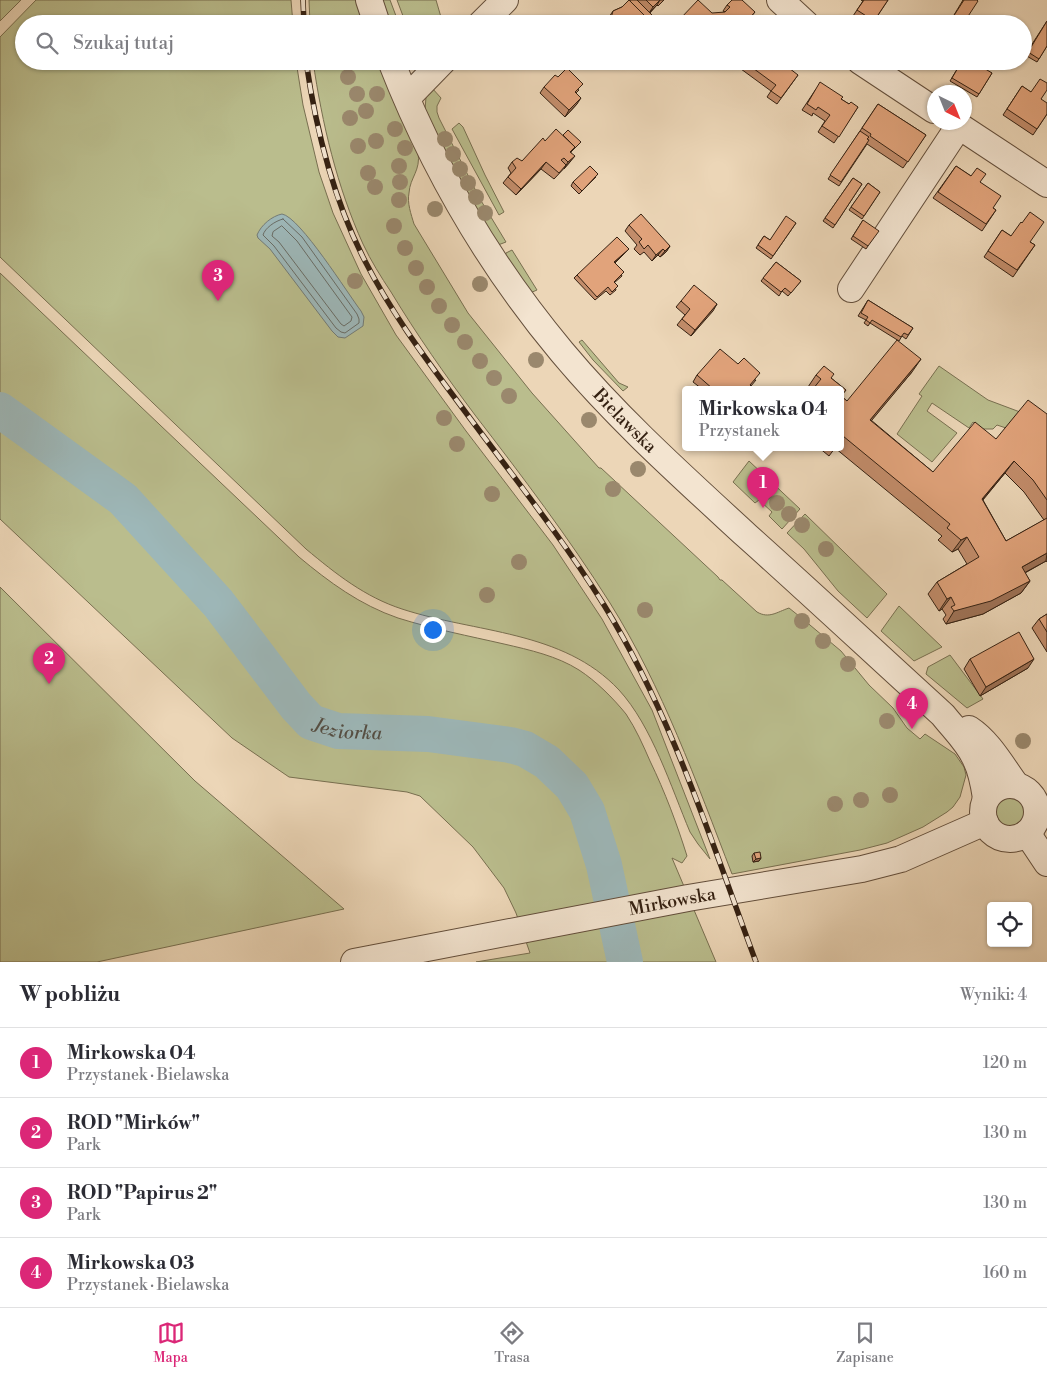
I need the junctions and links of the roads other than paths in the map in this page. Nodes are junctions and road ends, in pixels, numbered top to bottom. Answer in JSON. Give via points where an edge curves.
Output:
{"nodes":[{"id":1,"x":369,"y":0,"type":"edge"},
{"id":2,"x":505,"y":0,"type":"edge"},
{"id":3,"x":780,"y":0,"type":"edge"},
{"id":4,"x":374,"y":15,"type":"edge"},
{"id":5,"x":490,"y":15,"type":"edge"},
{"id":6,"x":796,"y":15,"type":"edge"},
{"id":7,"x":395,"y":70,"type":"edge"},
{"id":8,"x":434,"y":70,"type":"edge"},
{"id":9,"x":874,"y":70,"type":"edge"},
{"id":10,"x":407,"y":98,"type":"junction"},
{"id":11,"x":927,"y":105,"type":"edge"},
{"id":12,"x":952,"y":130,"type":"edge"},
{"id":13,"x":965,"y":130,"type":"edge"},
{"id":14,"x":1047,"y":184,"type":"edge"},
{"id":15,"x":851,"y":289,"type":"dead end"},
{"id":16,"x":943,"y":715,"type":"junction"},
{"id":17,"x":1016,"y":785,"type":"junction"},
{"id":18,"x":1041,"y":800,"type":"edge"},
{"id":19,"x":985,"y":810,"type":"junction"},
{"id":20,"x":1027,"y":834,"type":"junction"},
{"id":21,"x":1047,"y":863,"type":"edge"},
{"id":22,"x":354,"y":962,"type":"edge"}],
"edges":[{"from":1,"to":4,"type":"street"},
{"from":2,"to":5,"type":"street"},
{"from":3,"to":6,"type":"street"},
{"from":7,"to":10,"type":"street","name":"Bielawska"},
{"from":8,"to":10,"type":"street"},
{"from":9,"to":11,"type":"street"},
{"from":10,"to":16,"type":"street","name":"Bielawska","via":[[454,193],[492,257],[525,305],[583,377],[667,462]]},
{"from":12,"to":15,"type":"street"},
{"from":13,"to":14,"type":"street"},
{"from":16,"to":17,"type":"street","name":"Bielawska","via":[[981,738]]},
{"from":16,"to":19,"type":"street","name":"Bielawska","via":[[976,760],[982,776]]},
{"from":17,"to":18,"type":"street"},
{"from":17,"to":19,"type":"street","via":[[998,787],[991,792]]},
{"from":18,"to":20,"type":"street","via":[[1036,820]]},
{"from":19,"to":20,"type":"street","via":[[989,830],[995,835],[1019,838]]},
{"from":19,"to":22,"type":"street","name":"Mirkowska","via":[[901,859],[862,869],[688,898]]},
{"from":20,"to":21,"type":"street"}]}
